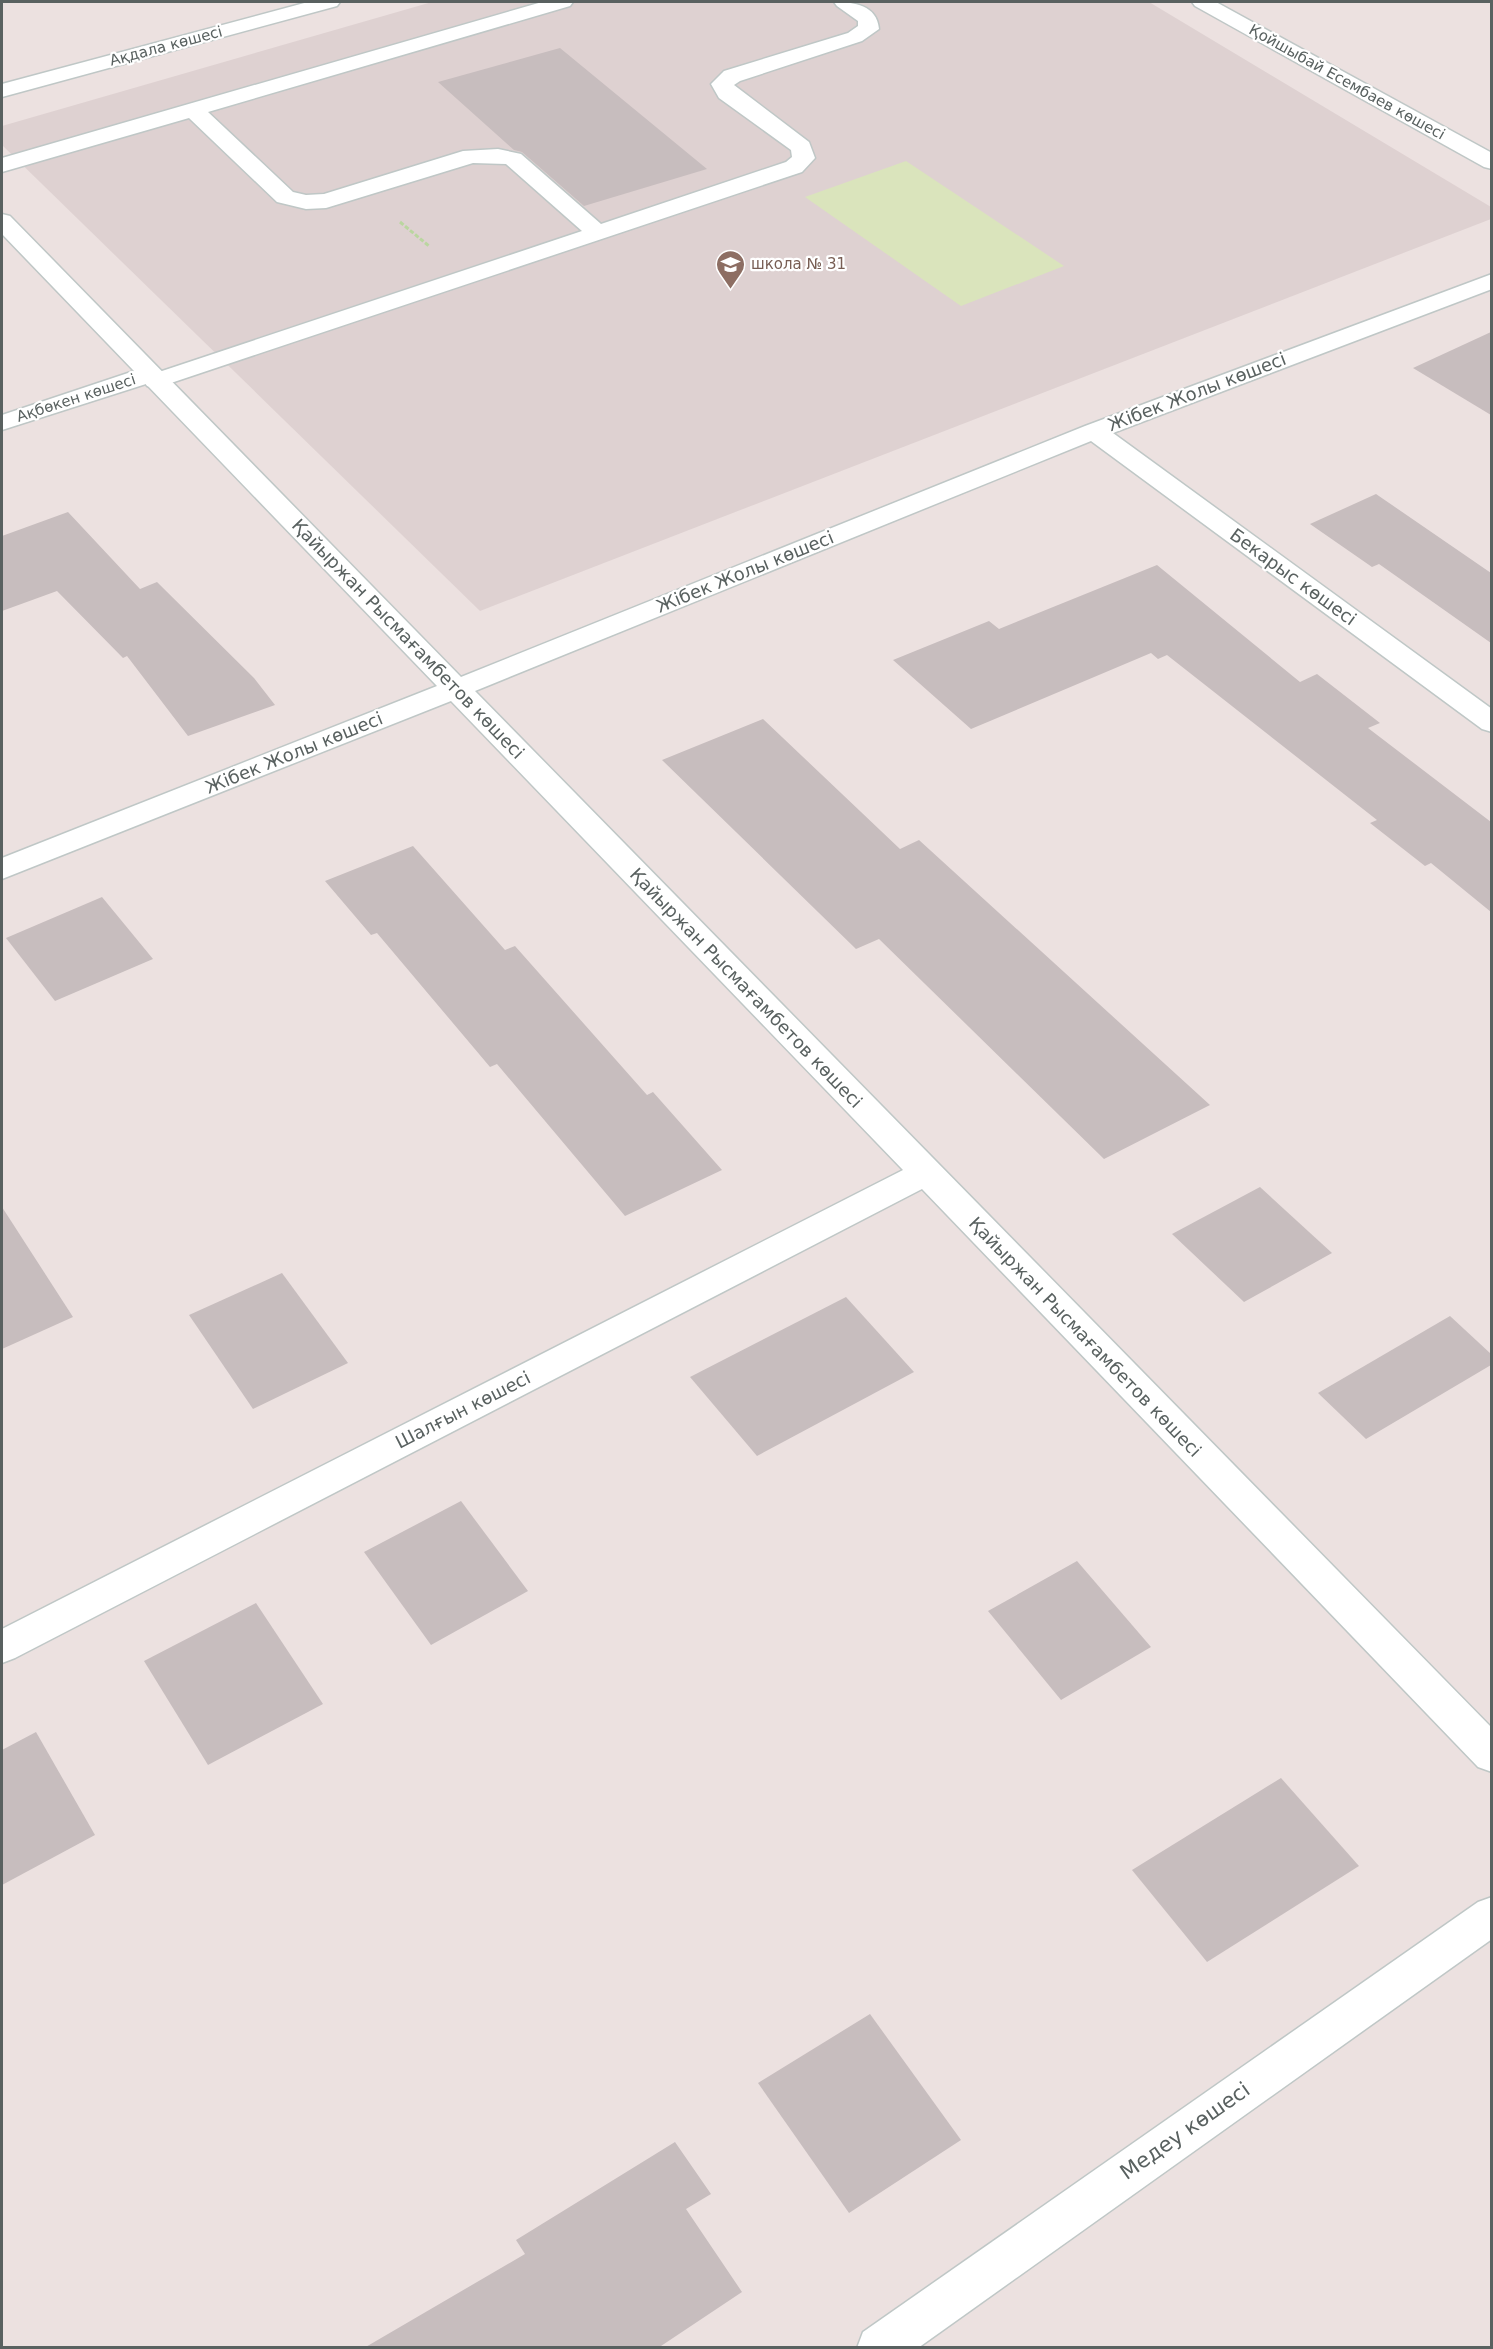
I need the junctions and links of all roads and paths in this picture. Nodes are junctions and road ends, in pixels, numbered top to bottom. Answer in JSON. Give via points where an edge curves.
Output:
{"nodes":[{"id":1,"x":330,"y":2,"type":"edge"},
{"id":2,"x":562,"y":2,"type":"edge"},
{"id":3,"x":844,"y":2,"type":"edge"},
{"id":4,"x":1202,"y":2,"type":"edge"},
{"id":5,"x":2,"y":91,"type":"edge"},
{"id":6,"x":192,"y":109,"type":"junction"},
{"id":7,"x":1491,"y":162,"type":"edge"},
{"id":8,"x":2,"y":165,"type":"edge"},
{"id":9,"x":363,"y":190,"type":"junction"},
{"id":10,"x":2,"y":221,"type":"edge"},
{"id":11,"x":598,"y":233,"type":"junction"},
{"id":12,"x":465,"y":277,"type":"junction"},
{"id":13,"x":1491,"y":281,"type":"edge"},
{"id":14,"x":153,"y":377,"type":"junction"},
{"id":15,"x":2,"y":423,"type":"edge"},
{"id":16,"x":1094,"y":431,"type":"junction"},
{"id":17,"x":456,"y":689,"type":"junction"},
{"id":18,"x":1491,"y":723,"type":"edge"},
{"id":19,"x":2,"y":869,"type":"edge"},
{"id":20,"x":925,"y":1173,"type":"junction"},
{"id":21,"x":2,"y":1647,"type":"edge"},
{"id":22,"x":1491,"y":1755,"type":"edge"},
{"id":23,"x":1491,"y":1915,"type":"edge"},
{"id":24,"x":879,"y":2348,"type":"edge"}],
"edges":[{"from":1,"to":5,"type":"street","name":"Ақдала көшесі"},
{"from":2,"to":6,"type":"street"},
{"from":3,"to":11,"type":"street","name":"Ақбөкен көшесі","via":[[868,19],[869,29],[732,76],[722,84],[727,93],[801,147],[804,158],[794,167]]},
{"from":4,"to":7,"type":"street","name":"Қойшыбай Есембаев көшесі"},
{"from":6,"to":8,"type":"street"},
{"from":6,"to":9,"type":"street","via":[[285,197],[326,201]]},
{"from":9,"to":11,"type":"street","via":[[471,156],[498,156],[513,159]]},
{"from":9,"to":12,"type":"path"},
{"from":10,"to":14,"type":"street","name":"Қайыржан Рысмағамбетов көшесі"},
{"from":11,"to":12,"type":"street","name":"Ақбөкен көшесі"},
{"from":12,"to":14,"type":"street","name":"Ақбөкен көшесі"},
{"from":13,"to":16,"type":"street","name":"Жібек Жолы көшесі"},
{"from":14,"to":15,"type":"street","name":"Ақбөкен көшесі"},
{"from":14,"to":17,"type":"street","name":"Қайыржан Рысмағамбетов көшесі"},
{"from":16,"to":17,"type":"street","name":"Жібек Жолы көшесі"},
{"from":16,"to":18,"type":"street","name":"Бекарыс көшесі"},
{"from":17,"to":19,"type":"street","name":"Жібек Жолы көшесі"},
{"from":17,"to":20,"type":"street","name":"Қайыржан Рысмағамбетов көшесі"},
{"from":20,"to":21,"type":"street","name":"Шалғын көшесі"},
{"from":20,"to":22,"type":"street","name":"Қайыржан Рысмағамбетов көшесі"},
{"from":23,"to":24,"type":"street","name":"Медеу көшесі"}]}
